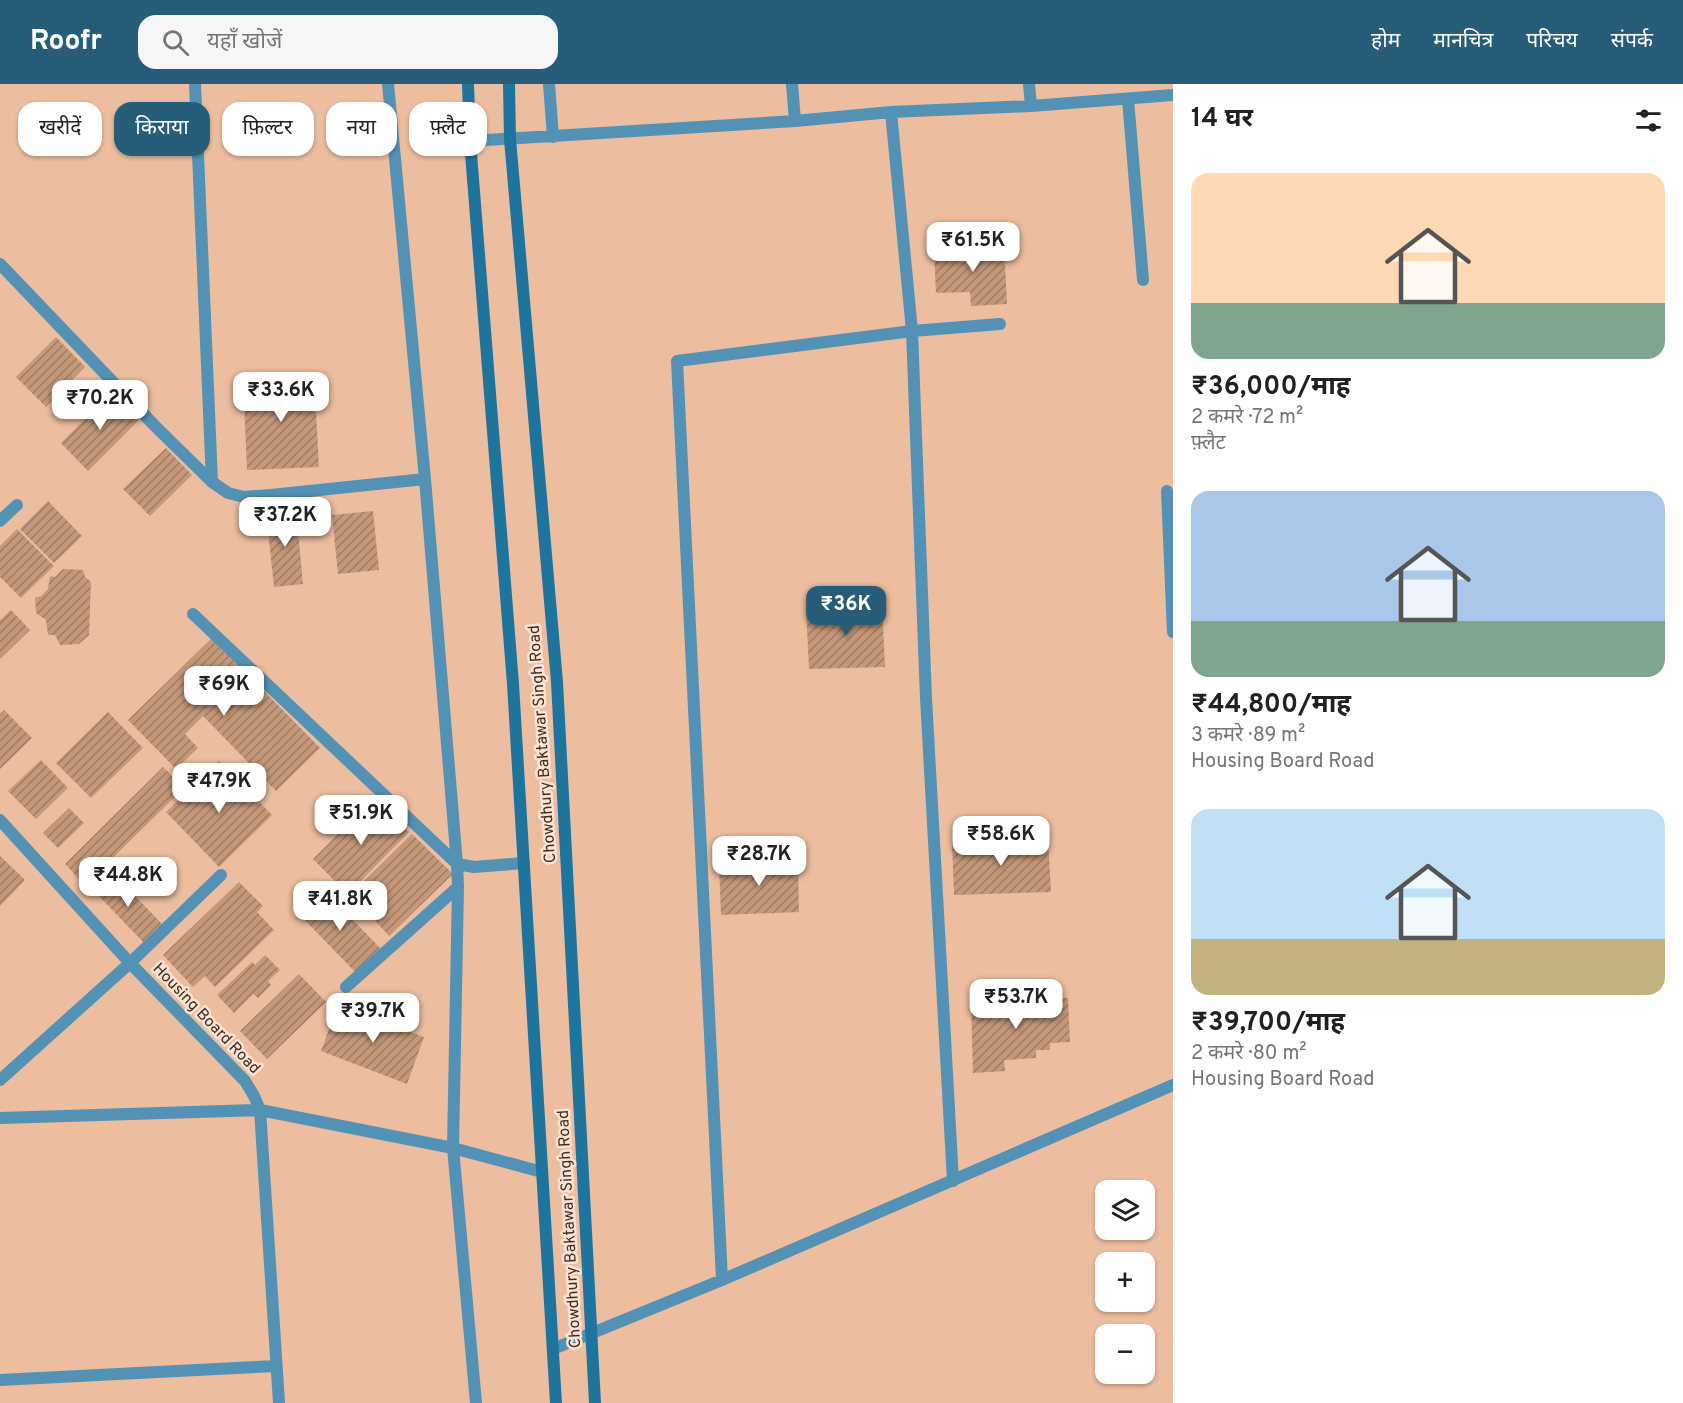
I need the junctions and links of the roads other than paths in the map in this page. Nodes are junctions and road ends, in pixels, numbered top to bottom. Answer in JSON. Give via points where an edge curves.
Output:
{"nodes":[{"id":1,"x":195,"y":84,"type":"edge"},
{"id":2,"x":388,"y":84,"type":"edge"},
{"id":3,"x":468,"y":84,"type":"edge"},
{"id":4,"x":509,"y":84,"type":"edge"},
{"id":5,"x":549,"y":84,"type":"edge"},
{"id":6,"x":792,"y":84,"type":"edge"},
{"id":7,"x":1029,"y":84,"type":"edge"},
{"id":8,"x":1173,"y":95,"type":"edge"},
{"id":9,"x":1128,"y":99,"type":"junction"},
{"id":10,"x":469,"y":102,"type":"edge"},
{"id":11,"x":1031,"y":106,"type":"junction"},
{"id":12,"x":891,"y":112,"type":"junction"},
{"id":13,"x":795,"y":121,"type":"junction"},
{"id":14,"x":553,"y":137,"type":"junction"},
{"id":15,"x":510,"y":139,"type":"junction"},
{"id":16,"x":487,"y":140,"type":"edge"},
{"id":17,"x":471,"y":156,"type":"edge"},
{"id":18,"x":0,"y":264,"type":"edge"},
{"id":19,"x":1143,"y":280,"type":"dead end"},
{"id":20,"x":1000,"y":324,"type":"dead end"},
{"id":21,"x":912,"y":331,"type":"junction"},
{"id":22,"x":425,"y":479,"type":"junction"},
{"id":23,"x":212,"y":482,"type":"junction"},
{"id":24,"x":1167,"y":491,"type":"dead end"},
{"id":25,"x":18,"y":505,"type":"dead end"},
{"id":26,"x":0,"y":521,"type":"edge"},
{"id":27,"x":193,"y":614,"type":"dead end"},
{"id":28,"x":1173,"y":620,"type":"edge"},
{"id":29,"x":1173,"y":632,"type":"edge"},
{"id":30,"x":0,"y":820,"type":"edge"},
{"id":31,"x":457,"y":864,"type":"junction"},
{"id":32,"x":524,"y":864,"type":"junction"},
{"id":33,"x":221,"y":875,"type":"dead end"},
{"id":34,"x":458,"y":887,"type":"junction"},
{"id":35,"x":130,"y":963,"type":"junction"},
{"id":36,"x":346,"y":987,"type":"dead end"},
{"id":37,"x":0,"y":1080,"type":"edge"},
{"id":38,"x":1173,"y":1085,"type":"edge"},
{"id":39,"x":260,"y":1110,"type":"junction"},
{"id":40,"x":0,"y":1118,"type":"edge"},
{"id":41,"x":453,"y":1148,"type":"junction"},
{"id":42,"x":542,"y":1172,"type":"junction"},
{"id":43,"x":953,"y":1181,"type":"junction"},
{"id":44,"x":722,"y":1280,"type":"junction"},
{"id":45,"x":592,"y":1333,"type":"junction"},
{"id":46,"x":553,"y":1349,"type":"junction"},
{"id":47,"x":276,"y":1366,"type":"junction"},
{"id":48,"x":0,"y":1380,"type":"edge"},
{"id":49,"x":279,"y":1403,"type":"edge"},
{"id":50,"x":476,"y":1403,"type":"edge"},
{"id":51,"x":556,"y":1403,"type":"edge"},
{"id":52,"x":595,"y":1403,"type":"edge"}],
"edges":[{"from":1,"to":23,"type":"street"},
{"from":2,"to":22,"type":"street"},
{"from":3,"to":10,"type":"main road","name":"Chowdhury Baktawar Singh Road"},
{"from":4,"to":15,"type":"main road","name":"Chowdhury Baktawar Singh Road"},
{"from":5,"to":14,"type":"street"},
{"from":6,"to":13,"type":"street"},
{"from":7,"to":11,"type":"street"},
{"from":8,"to":9,"type":"street"},
{"from":9,"to":11,"type":"street"},
{"from":9,"to":19,"type":"street"},
{"from":11,"to":12,"type":"street"},
{"from":12,"to":13,"type":"street"},
{"from":12,"to":21,"type":"street"},
{"from":13,"to":14,"type":"street"},
{"from":14,"to":15,"type":"street"},
{"from":15,"to":16,"type":"street"},
{"from":15,"to":45,"type":"main road","name":"Chowdhury Baktawar Singh Road","via":[[557,682]]},
{"from":17,"to":32,"type":"main road","name":"Chowdhury Baktawar Singh Road"},
{"from":18,"to":23,"type":"street"},
{"from":20,"to":21,"type":"street"},
{"from":21,"to":43,"type":"street","via":[[926,698]]},
{"from":21,"to":44,"type":"street","via":[[677,361]]},
{"from":22,"to":23,"type":"street","via":[[244,497],[228,493]]},
{"from":22,"to":31,"type":"street"},
{"from":24,"to":28,"type":"street"},
{"from":25,"to":26,"type":"street"},
{"from":27,"to":31,"type":"street"},
{"from":28,"to":29,"type":"street"},
{"from":30,"to":35,"type":"street","name":"Housing Board Road"},
{"from":31,"to":32,"type":"street"},
{"from":31,"to":34,"type":"street"},
{"from":32,"to":42,"type":"main road","name":"Chowdhury Baktawar Singh Road"},
{"from":33,"to":35,"type":"street"},
{"from":34,"to":36,"type":"street"},
{"from":34,"to":41,"type":"street"},
{"from":35,"to":37,"type":"street"},
{"from":35,"to":39,"type":"street","name":"Housing Board Road","via":[[245,1081]]},
{"from":38,"to":43,"type":"street"},
{"from":39,"to":40,"type":"street"},
{"from":39,"to":41,"type":"street"},
{"from":39,"to":47,"type":"street"},
{"from":41,"to":42,"type":"street"},
{"from":41,"to":50,"type":"street"},
{"from":42,"to":46,"type":"main road","name":"Chowdhury Baktawar Singh Road"},
{"from":43,"to":44,"type":"street"},
{"from":44,"to":45,"type":"street"},
{"from":45,"to":46,"type":"street"},
{"from":45,"to":52,"type":"main road","name":"Chowdhury Baktawar Singh Road"},
{"from":46,"to":51,"type":"main road","name":"Chowdhury Baktawar Singh Road"},
{"from":47,"to":48,"type":"street"},
{"from":47,"to":49,"type":"street"}]}
